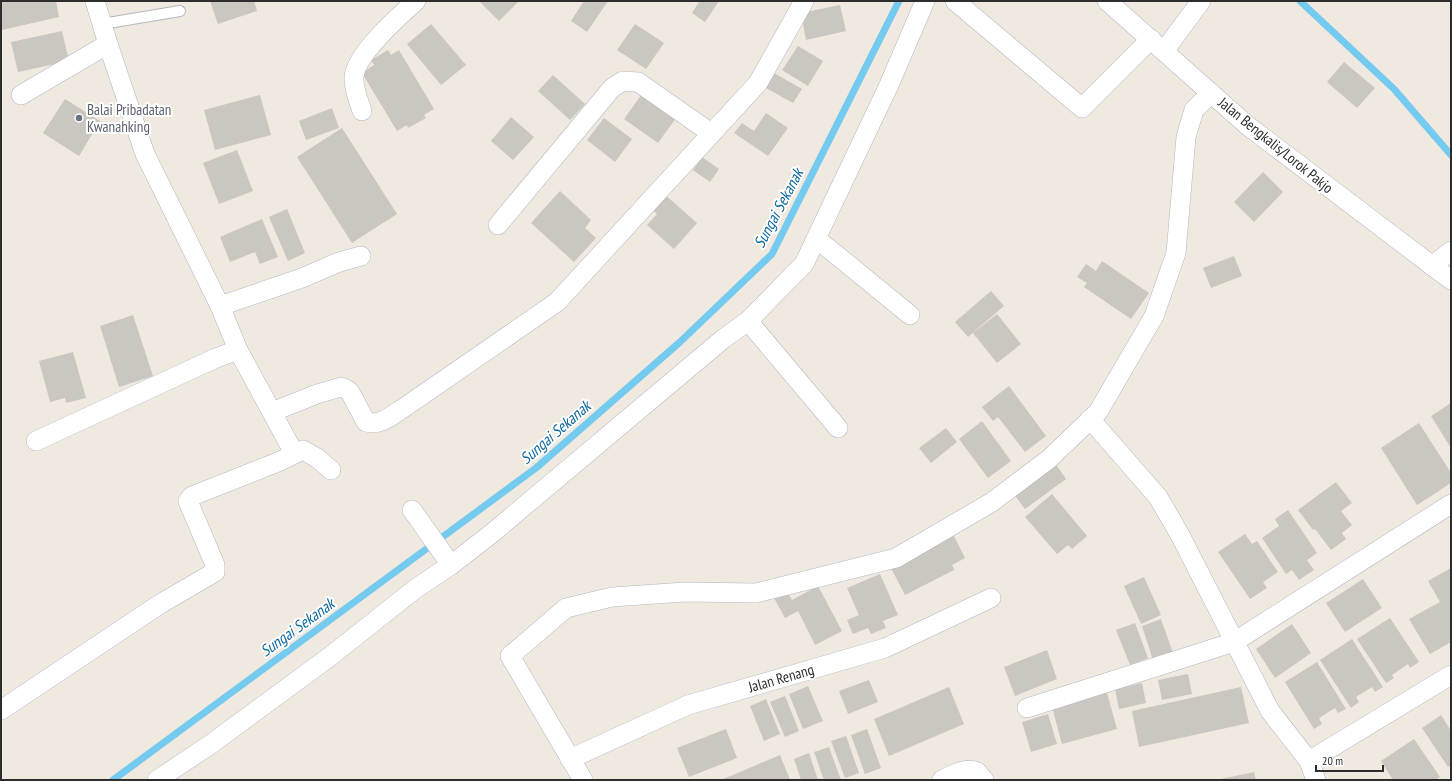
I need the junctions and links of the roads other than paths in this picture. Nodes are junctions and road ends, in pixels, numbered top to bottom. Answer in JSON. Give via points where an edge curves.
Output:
{"nodes":[{"id":1,"x":95,"y":1,"type":"edge"},
{"id":2,"x":416,"y":1,"type":"edge"},
{"id":3,"x":804,"y":1,"type":"edge"},
{"id":4,"x":925,"y":1,"type":"edge"},
{"id":5,"x":955,"y":1,"type":"edge"},
{"id":6,"x":1107,"y":1,"type":"edge"},
{"id":7,"x":1201,"y":1,"type":"edge"},
{"id":8,"x":180,"y":11,"type":"dead end"},
{"id":9,"x":102,"y":24,"type":"junction"},
{"id":10,"x":108,"y":44,"type":"junction"},
{"id":11,"x":1157,"y":45,"type":"junction"},
{"id":12,"x":1211,"y":93,"type":"junction"},
{"id":13,"x":21,"y":95,"type":"dead end"},
{"id":14,"x":362,"y":111,"type":"dead end"},
{"id":15,"x":711,"y":133,"type":"junction"},
{"id":16,"x":498,"y":225,"type":"dead end"},
{"id":17,"x":816,"y":239,"type":"junction"},
{"id":18,"x":1451,"y":251,"type":"edge"},
{"id":19,"x":361,"y":256,"type":"dead end"},
{"id":20,"x":1432,"y":266,"type":"junction"},
{"id":21,"x":1451,"y":280,"type":"edge"},
{"id":22,"x":220,"y":306,"type":"junction"},
{"id":23,"x":910,"y":315,"type":"dead end"},
{"id":24,"x":748,"y":321,"type":"junction"},
{"id":25,"x":238,"y":350,"type":"junction"},
{"id":26,"x":272,"y":412,"type":"junction"},
{"id":27,"x":1090,"y":420,"type":"junction"},
{"id":28,"x":838,"y":428,"type":"dead end"},
{"id":29,"x":36,"y":441,"type":"dead end"},
{"id":30,"x":294,"y":453,"type":"junction"},
{"id":31,"x":331,"y":470,"type":"dead end"},
{"id":32,"x":1451,"y":504,"type":"edge"},
{"id":33,"x":417,"y":517,"type":"dead end"},
{"id":34,"x":449,"y":563,"type":"junction"},
{"id":35,"x":991,"y":598,"type":"dead end"},
{"id":36,"x":1234,"y":642,"type":"junction"},
{"id":37,"x":1451,"y":675,"type":"edge"},
{"id":38,"x":1027,"y":708,"type":"dead end"},
{"id":39,"x":1,"y":710,"type":"edge"},
{"id":40,"x":570,"y":759,"type":"junction"},
{"id":41,"x":1309,"y":761,"type":"junction"},
{"id":42,"x":157,"y":780,"type":"edge"},
{"id":43,"x":583,"y":780,"type":"edge"},
{"id":44,"x":942,"y":780,"type":"edge"},
{"id":45,"x":984,"y":780,"type":"edge"},
{"id":46,"x":1316,"y":780,"type":"edge"}],
"edges":[{"from":1,"to":9,"type":"street"},
{"from":2,"to":14,"type":"street","via":[[384,30],[357,63],[354,80]]},
{"from":3,"to":15,"type":"street","via":[[758,83]]},
{"from":4,"to":17,"type":"street","via":[[889,85]]},
{"from":5,"to":11,"type":"street","via":[[1082,108]]},
{"from":6,"to":11,"type":"street","name":"Jalan Bengkalis/Lorok Pakjo"},
{"from":7,"to":11,"type":"street"},
{"from":8,"to":9,"type":"lane"},
{"from":9,"to":10,"type":"street"},
{"from":10,"to":13,"type":"street"},
{"from":10,"to":22,"type":"street","via":[[145,154]]},
{"from":11,"to":12,"type":"street","name":"Jalan Bengkalis/Lorok Pakjo"},
{"from":12,"to":20,"type":"street","name":"Jalan Bengkalis/Lorok Pakjo","via":[[1248,126]]},
{"from":12,"to":27,"type":"street","via":[[1194,110],[1186,137],[1176,253],[1154,316],[1098,412]]},
{"from":15,"to":16,"type":"street","via":[[638,82],[623,81],[612,88]]},
{"from":15,"to":26,"type":"street","via":[[557,302],[382,422],[366,422],[350,392],[341,387]]},
{"from":17,"to":23,"type":"street"},
{"from":17,"to":24,"type":"street","via":[[804,264]]},
{"from":18,"to":20,"type":"street"},
{"from":19,"to":22,"type":"street","via":[[338,262],[302,278]]},
{"from":20,"to":21,"type":"street","name":"Jalan Bengkalis/Lorok Pakjo"},
{"from":22,"to":25,"type":"street"},
{"from":24,"to":28,"type":"street"},
{"from":24,"to":34,"type":"street","via":[[723,339],[497,529]]},
{"from":25,"to":26,"type":"street"},
{"from":25,"to":29,"type":"street"},
{"from":26,"to":30,"type":"street"},
{"from":27,"to":36,"type":"street","via":[[1158,497]]},
{"from":27,"to":40,"type":"street","via":[[1049,459],[992,502],[896,558],[756,592],[612,596],[566,608],[510,656]]},
{"from":30,"to":31,"type":"street","via":[[303,450]]},
{"from":30,"to":39,"type":"street","via":[[189,498],[188,502],[215,565],[215,572],[160,604]]},
{"from":32,"to":36,"type":"street"},
{"from":33,"to":34,"type":"street"},
{"from":34,"to":42,"type":"street","via":[[332,655],[211,744]]},
{"from":35,"to":40,"type":"street","name":"Jalan Renang","via":[[885,648],[688,704]]},
{"from":36,"to":38,"type":"street"},
{"from":36,"to":41,"type":"street","via":[[1270,711]]},
{"from":37,"to":41,"type":"street"},
{"from":40,"to":43,"type":"street"},
{"from":41,"to":46,"type":"street"},
{"from":44,"to":45,"type":"street","via":[[971,771],[977,772]]}]}
